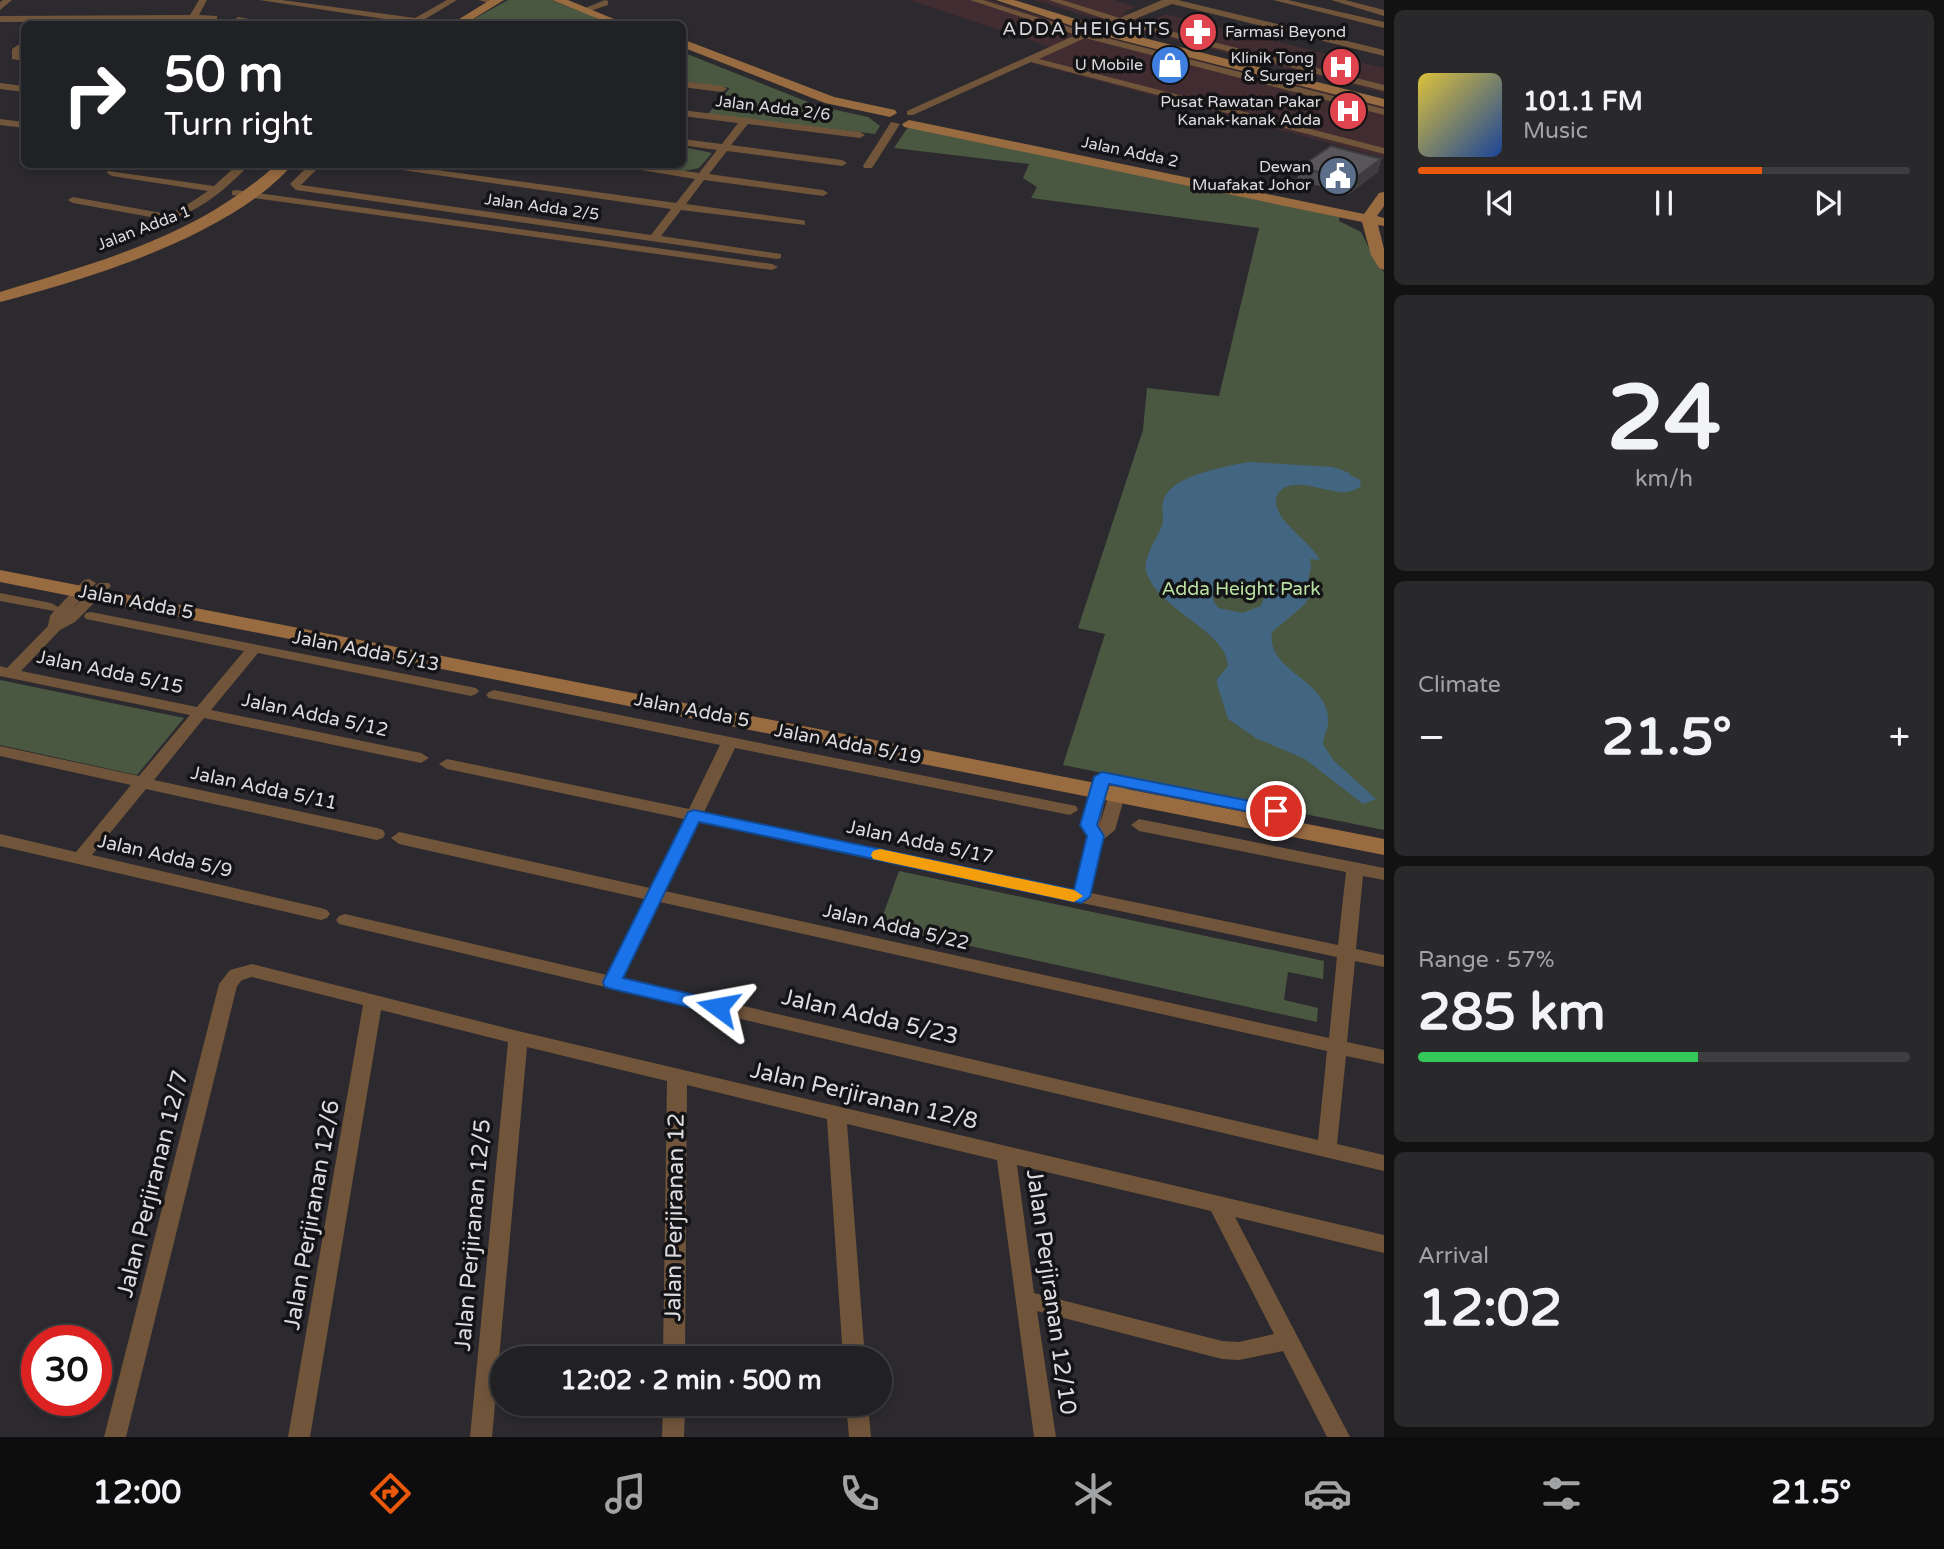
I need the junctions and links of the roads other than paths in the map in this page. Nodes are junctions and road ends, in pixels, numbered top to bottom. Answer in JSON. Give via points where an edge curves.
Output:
{"nodes":[{"id":1,"x":8,"y":0,"type":"edge"},
{"id":2,"x":203,"y":0,"type":"edge"},
{"id":3,"x":263,"y":0,"type":"edge"},
{"id":4,"x":453,"y":0,"type":"edge"},
{"id":5,"x":489,"y":0,"type":"edge"},
{"id":6,"x":558,"y":0,"type":"edge"},
{"id":7,"x":974,"y":0,"type":"edge"},
{"id":8,"x":1002,"y":0,"type":"edge"},
{"id":9,"x":1021,"y":0,"type":"edge"},
{"id":10,"x":1053,"y":0,"type":"edge"},
{"id":11,"x":1170,"y":0,"type":"edge"},
{"id":12,"x":1276,"y":0,"type":"edge"},
{"id":13,"x":1335,"y":0,"type":"edge"},
{"id":14,"x":436,"y":2,"type":"edge"},
{"id":15,"x":591,"y":4,"type":"edge"},
{"id":16,"x":0,"y":6,"type":"edge"},
{"id":17,"x":1384,"y":13,"type":"edge"},
{"id":18,"x":214,"y":18,"type":"dead end"},
{"id":19,"x":0,"y":19,"type":"edge"},
{"id":20,"x":239,"y":20,"type":"dead end"},
{"id":21,"x":37,"y":21,"type":"edge"},
{"id":22,"x":192,"y":21,"type":"edge"},
{"id":23,"x":197,"y":21,"type":"edge"},
{"id":24,"x":246,"y":21,"type":"edge"},
{"id":25,"x":400,"y":21,"type":"edge"},
{"id":26,"x":415,"y":21,"type":"edge"},
{"id":27,"x":450,"y":21,"type":"edge"},
{"id":28,"x":461,"y":21,"type":"edge"},
{"id":29,"x":616,"y":21,"type":"edge"},
{"id":30,"x":629,"y":21,"type":"edge"},
{"id":31,"x":1120,"y":21,"type":"junction"},
{"id":32,"x":1384,"y":25,"type":"edge"},
{"id":33,"x":1096,"y":31,"type":"junction"},
{"id":34,"x":686,"y":45,"type":"edge"},
{"id":35,"x":21,"y":46,"type":"edge"},
{"id":36,"x":686,"y":50,"type":"edge"},
{"id":37,"x":1384,"y":53,"type":"edge"},
{"id":38,"x":21,"y":58,"type":"edge"},
{"id":39,"x":1029,"y":59,"type":"junction"},
{"id":40,"x":686,"y":85,"type":"edge"},
{"id":41,"x":2,"y":88,"type":"edge"},
{"id":42,"x":1384,"y":88,"type":"edge"},
{"id":43,"x":21,"y":89,"type":"edge"},
{"id":44,"x":722,"y":89,"type":"dead end"},
{"id":45,"x":794,"y":89,"type":"junction"},
{"id":46,"x":1384,"y":97,"type":"edge"},
{"id":47,"x":1384,"y":103,"type":"edge"},
{"id":48,"x":1384,"y":112,"type":"edge"},
{"id":49,"x":686,"y":114,"type":"edge"},
{"id":50,"x":901,"y":119,"type":"junction"},
{"id":51,"x":745,"y":121,"type":"junction"},
{"id":52,"x":0,"y":122,"type":"edge"},
{"id":53,"x":21,"y":125,"type":"edge"},
{"id":54,"x":860,"y":135,"type":"dead end"},
{"id":55,"x":686,"y":143,"type":"edge"},
{"id":56,"x":724,"y":148,"type":"junction"},
{"id":57,"x":1384,"y":151,"type":"edge"},
{"id":58,"x":842,"y":163,"type":"dead end"},
{"id":59,"x":867,"y":166,"type":"dead end"},
{"id":60,"x":240,"y":168,"type":"edge"},
{"id":61,"x":267,"y":168,"type":"edge"},
{"id":62,"x":280,"y":168,"type":"edge"},
{"id":63,"x":313,"y":168,"type":"edge"},
{"id":64,"x":395,"y":168,"type":"edge"},
{"id":65,"x":638,"y":168,"type":"edge"},
{"id":66,"x":112,"y":173,"type":"dead end"},
{"id":67,"x":701,"y":177,"type":"junction"},
{"id":68,"x":215,"y":189,"type":"junction"},
{"id":69,"x":823,"y":193,"type":"dead end"},
{"id":70,"x":244,"y":194,"type":"junction"},
{"id":71,"x":73,"y":200,"type":"dead end"},
{"id":72,"x":678,"y":207,"type":"junction"},
{"id":73,"x":1378,"y":212,"type":"edge"},
{"id":74,"x":801,"y":223,"type":"dead end"},
{"id":75,"x":653,"y":239,"type":"junction"},
{"id":76,"x":1384,"y":265,"type":"edge"},
{"id":77,"x":0,"y":289,"type":"edge"},
{"id":78,"x":0,"y":297,"type":"edge"},
{"id":79,"x":0,"y":565,"type":"edge"},
{"id":80,"x":0,"y":576,"type":"edge"},
{"id":81,"x":92,"y":589,"type":"junction"},
{"id":82,"x":0,"y":597,"type":"edge"},
{"id":83,"x":51,"y":607,"type":"dead end"},
{"id":84,"x":91,"y":616,"type":"dead end"},
{"id":85,"x":254,"y":648,"type":"junction"},
{"id":86,"x":5,"y":672,"type":"edge"},
{"id":87,"x":471,"y":691,"type":"dead end"},
{"id":88,"x":494,"y":695,"type":"dead end"},
{"id":89,"x":201,"y":713,"type":"junction"},
{"id":90,"x":730,"y":742,"type":"junction"},
{"id":91,"x":0,"y":751,"type":"edge"},
{"id":92,"x":421,"y":758,"type":"dead end"},
{"id":93,"x":447,"y":764,"type":"dead end"},
{"id":94,"x":143,"y":782,"type":"junction"},
{"id":95,"x":1110,"y":785,"type":"junction"},
{"id":96,"x":1070,"y":810,"type":"dead end"},
{"id":97,"x":694,"y":816,"type":"junction"},
{"id":98,"x":1139,"y":825,"type":"dead end"},
{"id":99,"x":1384,"y":833,"type":"edge"},
{"id":100,"x":377,"y":834,"type":"dead end"},
{"id":101,"x":399,"y":838,"type":"dead end"},
{"id":102,"x":0,"y":840,"type":"edge"},
{"id":103,"x":1384,"y":848,"type":"edge"},
{"id":104,"x":80,"y":858,"type":"junction"},
{"id":105,"x":1355,"y":868,"type":"junction"},
{"id":106,"x":1384,"y":874,"type":"edge"},
{"id":107,"x":654,"y":895,"type":"junction"},
{"id":108,"x":1081,"y":897,"type":"junction"},
{"id":109,"x":320,"y":914,"type":"dead end"},
{"id":110,"x":345,"y":920,"type":"dead end"},
{"id":111,"x":1347,"y":953,"type":"junction"},
{"id":112,"x":1384,"y":961,"type":"edge"},
{"id":113,"x":612,"y":982,"type":"junction"},
{"id":114,"x":228,"y":984,"type":"joint"},
{"id":115,"x":373,"y":1000,"type":"junction"},
{"id":116,"x":518,"y":1038,"type":"junction"},
{"id":117,"x":1337,"y":1047,"type":"junction"},
{"id":118,"x":1384,"y":1057,"type":"edge"},
{"id":119,"x":677,"y":1076,"type":"junction"},
{"id":120,"x":837,"y":1115,"type":"junction"},
{"id":121,"x":1327,"y":1149,"type":"junction"},
{"id":122,"x":1006,"y":1155,"type":"junction"},
{"id":123,"x":1384,"y":1163,"type":"edge"},
{"id":124,"x":1217,"y":1203,"type":"junction"},
{"id":125,"x":1384,"y":1244,"type":"edge"},
{"id":126,"x":1024,"y":1299,"type":"junction"},
{"id":127,"x":1286,"y":1341,"type":"junction"},
{"id":128,"x":674,"y":1346,"type":"edge"},
{"id":129,"x":853,"y":1346,"type":"edge"},
{"id":130,"x":674,"y":1416,"type":"edge"},
{"id":131,"x":858,"y":1416,"type":"edge"},
{"id":132,"x":115,"y":1437,"type":"edge"},
{"id":133,"x":299,"y":1437,"type":"edge"},
{"id":134,"x":481,"y":1437,"type":"edge"},
{"id":135,"x":673,"y":1437,"type":"edge"},
{"id":136,"x":860,"y":1437,"type":"edge"},
{"id":137,"x":1045,"y":1437,"type":"edge"},
{"id":138,"x":1339,"y":1437,"type":"edge"}],
"edges":[{"from":1,"to":16,"type":"street"},
{"from":2,"to":22,"type":"street"},
{"from":3,"to":25,"type":"street"},
{"from":4,"to":14,"type":"street"},
{"from":5,"to":27,"type":"street"},
{"from":5,"to":28,"type":"street"},
{"from":6,"to":15,"type":"street"},
{"from":7,"to":33,"type":"street"},
{"from":8,"to":33,"type":"street"},
{"from":9,"to":33,"type":"street"},
{"from":10,"to":31,"type":"street"},
{"from":11,"to":31,"type":"street"},
{"from":11,"to":37,"type":"street"},
{"from":12,"to":32,"type":"street"},
{"from":13,"to":17,"type":"street"},
{"from":14,"to":26,"type":"street"},
{"from":15,"to":29,"type":"street"},
{"from":15,"to":30,"type":"street"},
{"from":18,"to":23,"type":"street"},
{"from":19,"to":21,"type":"street"},
{"from":20,"to":24,"type":"street"},
{"from":31,"to":33,"type":"street"},
{"from":31,"to":42,"type":"street"},
{"from":33,"to":39,"type":"street"},
{"from":33,"to":46,"type":"street"},
{"from":33,"to":47,"type":"street"},
{"from":33,"to":48,"type":"street"},
{"from":34,"to":45,"type":"street","name":"Jalan Adda 2"},
{"from":35,"to":38,"type":"street","via":[[15,57]]},
{"from":36,"to":45,"type":"street","name":"Jalan Adda 2"},
{"from":39,"to":50,"type":"street"},
{"from":39,"to":57,"type":"street"},
{"from":40,"to":44,"type":"street"},
{"from":41,"to":43,"type":"street"},
{"from":45,"to":50,"type":"street","name":"Jalan Adda 2","via":[[822,103]]},
{"from":49,"to":51,"type":"street","name":"Jalan Adda 2/6"},
{"from":50,"to":59,"type":"street"},
{"from":50,"to":73,"type":"street","name":"Jalan Adda 2"},
{"from":50,"to":73,"type":"street","name":"Jalan Adda 2","via":[[1334,207]]},
{"from":51,"to":54,"type":"street","name":"Jalan Adda 2/6"},
{"from":51,"to":56,"type":"street"},
{"from":52,"to":53,"type":"street"},
{"from":55,"to":56,"type":"street"},
{"from":56,"to":58,"type":"street"},
{"from":56,"to":67,"type":"street"},
{"from":60,"to":68,"type":"street"},
{"from":61,"to":70,"type":"street","name":"Jalan Adda 1"},
{"from":62,"to":70,"type":"street","name":"Jalan Adda 1"},
{"from":63,"to":75,"type":"street","name":"Jalan Adda 2/5","via":[[295,184],[303,190]]},
{"from":64,"to":72,"type":"street"},
{"from":65,"to":67,"type":"street"},
{"from":66,"to":68,"type":"street"},
{"from":67,"to":69,"type":"street"},
{"from":67,"to":72,"type":"street"},
{"from":68,"to":71,"type":"street","via":[[176,215],[167,216]]},
{"from":70,"to":75,"type":"street","name":"Jalan Adda 2/5","via":[[775,262]]},
{"from":70,"to":77,"type":"street","name":"Jalan Adda 1","via":[[172,230]]},
{"from":70,"to":78,"type":"street","name":"Jalan Adda 1","via":[[227,211],[180,235]]},
{"from":72,"to":74,"type":"street"},
{"from":72,"to":75,"type":"street"},
{"from":73,"to":76,"type":"street","via":[[1378,255]]},
{"from":79,"to":81,"type":"street","name":"Jalan Adda 5"},
{"from":80,"to":81,"type":"street","name":"Jalan Adda 5"},
{"from":81,"to":86,"type":"street","via":[[70,619]]},
{"from":81,"to":95,"type":"street","name":"Jalan Adda 5"},
{"from":82,"to":83,"type":"street"},
{"from":84,"to":85,"type":"street","name":"Jalan Adda 5/13"},
{"from":85,"to":87,"type":"street","name":"Jalan Adda 5/13"},
{"from":85,"to":89,"type":"street"},
{"from":86,"to":89,"type":"street","name":"Jalan Adda 5/15"},
{"from":88,"to":90,"type":"street","name":"Jalan Adda 5/19"},
{"from":89,"to":92,"type":"street","name":"Jalan Adda 5/12"},
{"from":89,"to":94,"type":"street"},
{"from":90,"to":96,"type":"street","name":"Jalan Adda 5/19"},
{"from":90,"to":97,"type":"street"},
{"from":91,"to":94,"type":"street","name":"Jalan Adda 5/11"},
{"from":93,"to":97,"type":"street","name":"Jalan Adda 5/17"},
{"from":94,"to":100,"type":"street","name":"Jalan Adda 5/11"},
{"from":94,"to":104,"type":"street"},
{"from":95,"to":99,"type":"street","name":"Jalan Adda 5"},
{"from":95,"to":103,"type":"street","name":"Jalan Adda 5"},
{"from":95,"to":108,"type":"street","via":[[1107,830],[1096,836]]},
{"from":97,"to":107,"type":"street"},
{"from":97,"to":108,"type":"street","name":"Jalan Adda 5/17"},
{"from":98,"to":105,"type":"street"},
{"from":101,"to":107,"type":"street","name":"Jalan Adda 5/22"},
{"from":102,"to":104,"type":"street","name":"Jalan Adda 5/9"},
{"from":104,"to":109,"type":"street","name":"Jalan Adda 5/9"},
{"from":105,"to":106,"type":"street"},
{"from":105,"to":111,"type":"street"},
{"from":107,"to":113,"type":"street"},
{"from":107,"to":117,"type":"street","name":"Jalan Adda 5/22"},
{"from":108,"to":111,"type":"street","name":"Jalan Adda 5/17"},
{"from":110,"to":113,"type":"street","name":"Jalan Adda 5/23"},
{"from":111,"to":112,"type":"street","name":"Jalan Adda 5/17"},
{"from":111,"to":117,"type":"street"},
{"from":113,"to":121,"type":"street","name":"Jalan Adda 5/23"},
{"from":114,"to":115,"type":"street","name":"Jalan Perjiranan 12/8","via":[[236,975],[252,970]]},
{"from":114,"to":132,"type":"street","name":"Jalan Perjiranan 12/7"},
{"from":115,"to":116,"type":"street","name":"Jalan Perjiranan 12/8"},
{"from":115,"to":133,"type":"street","name":"Jalan Perjiranan 12/6"},
{"from":116,"to":119,"type":"street","name":"Jalan Perjiranan 12/8"},
{"from":116,"to":134,"type":"street","name":"Jalan Perjiranan 12/5"},
{"from":117,"to":118,"type":"street","name":"Jalan Adda 5/22"},
{"from":117,"to":121,"type":"street"},
{"from":119,"to":120,"type":"street","name":"Jalan Perjiranan 12/8"},
{"from":119,"to":128,"type":"street","name":"Jalan Perjiranan 12"},
{"from":120,"to":122,"type":"street","name":"Jalan Perjiranan 12/8"},
{"from":120,"to":129,"type":"street"},
{"from":121,"to":123,"type":"street","name":"Jalan Adda 5/23"},
{"from":122,"to":124,"type":"street","name":"Jalan Perjiranan 12/8"},
{"from":122,"to":126,"type":"street","name":"Jalan Perjiranan 12/10"},
{"from":124,"to":125,"type":"street","name":"Jalan Perjiranan 12/8"},
{"from":124,"to":127,"type":"street"},
{"from":126,"to":127,"type":"street","via":[[1222,1350],[1239,1352]]},
{"from":126,"to":137,"type":"street","name":"Jalan Perjiranan 12/10"},
{"from":127,"to":138,"type":"street"},
{"from":130,"to":135,"type":"street"},
{"from":131,"to":136,"type":"street"}]}
